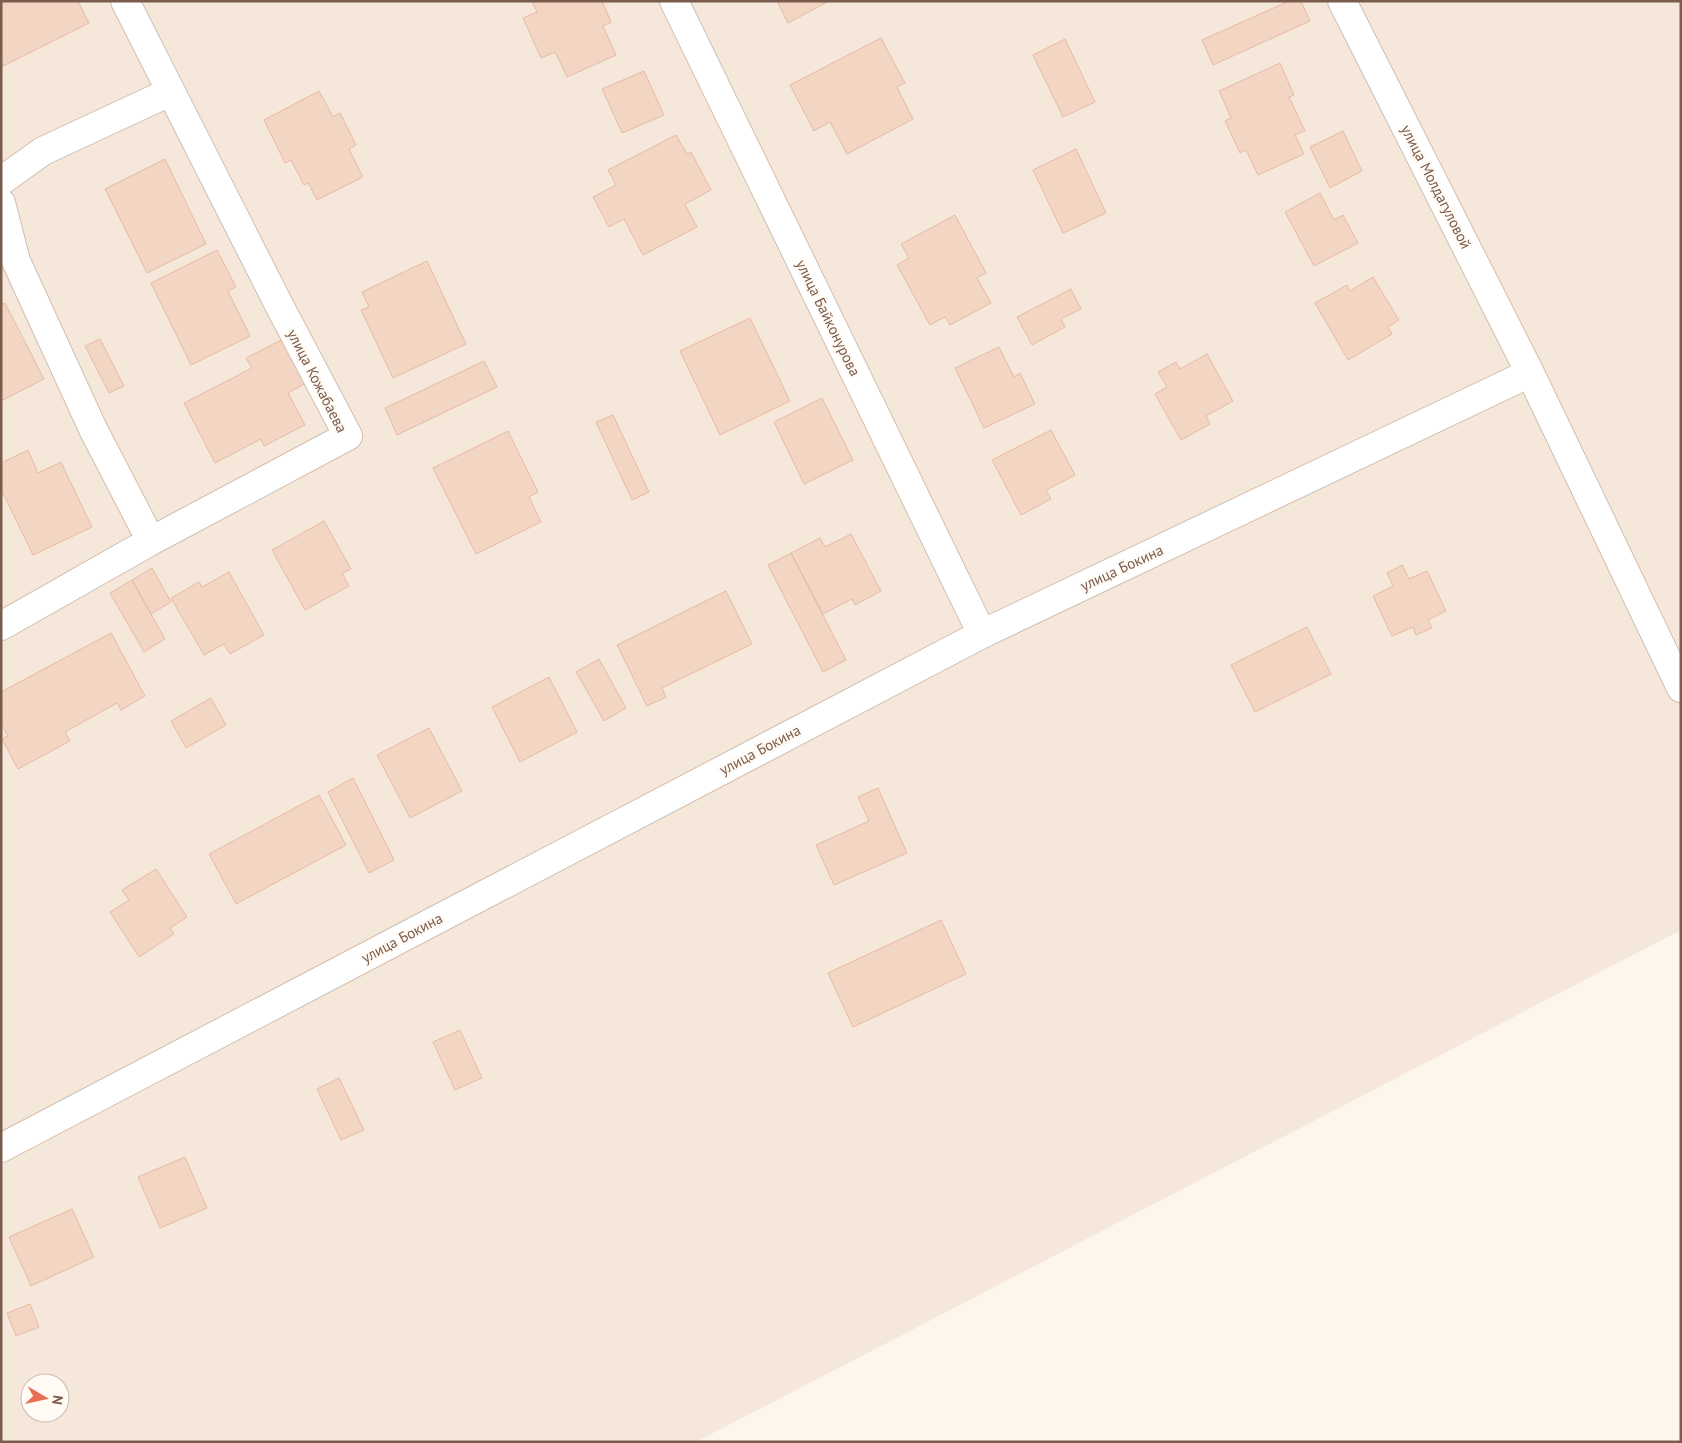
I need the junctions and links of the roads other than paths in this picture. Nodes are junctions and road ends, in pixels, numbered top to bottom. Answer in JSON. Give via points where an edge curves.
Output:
{"nodes":[{"id":1,"x":125,"y":1,"type":"edge"},
{"id":2,"x":674,"y":1,"type":"edge"},
{"id":3,"x":1342,"y":1,"type":"edge"},
{"id":4,"x":170,"y":92,"type":"junction"},
{"id":5,"x":1,"y":182,"type":"edge"},
{"id":6,"x":1,"y":203,"type":"edge"},
{"id":7,"x":1530,"y":374,"type":"junction"},
{"id":8,"x":151,"y":541,"type":"junction"},
{"id":9,"x":1,"y":626,"type":"edge"},
{"id":10,"x":982,"y":634,"type":"junction"},
{"id":11,"x":1681,"y":688,"type":"edge"},
{"id":12,"x":1,"y":1148,"type":"edge"}],
"edges":[{"from":1,"to":4,"type":"street","name":"улица Кожабаева"},
{"from":2,"to":10,"type":"street","name":"улица Байконурова"},
{"from":3,"to":7,"type":"street","name":"улица Молдагуловой"},
{"from":4,"to":5,"type":"street","via":[[43,150]]},
{"from":4,"to":8,"type":"street","name":"улица Кожабаева","via":[[348,436]]},
{"from":6,"to":8,"type":"street","via":[[16,262],[93,429]]},
{"from":7,"to":10,"type":"street","name":"улица Бокина"},
{"from":7,"to":11,"type":"street","name":"улица Молдагуловой"},
{"from":8,"to":9,"type":"street","name":"улица Кожабаева"},
{"from":10,"to":12,"type":"street","name":"улица Бокина"}]}
